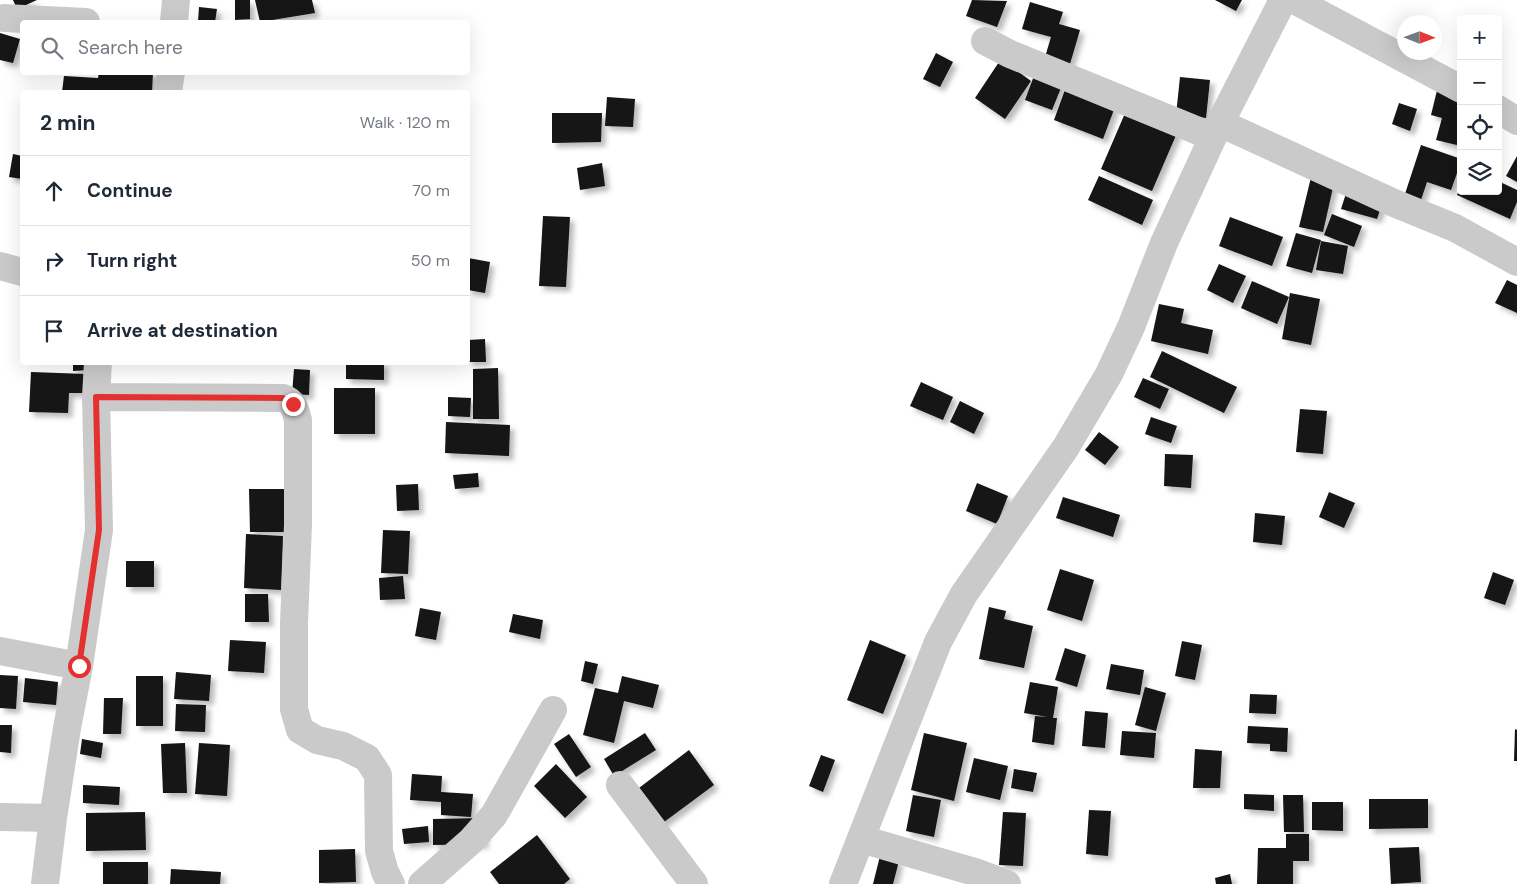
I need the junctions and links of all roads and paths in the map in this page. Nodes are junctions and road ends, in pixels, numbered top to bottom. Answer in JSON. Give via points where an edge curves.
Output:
{"nodes":[{"id":1,"x":176,"y":0,"type":"edge"},
{"id":2,"x":1283,"y":0,"type":"edge"},
{"id":3,"x":1294,"y":0,"type":"edge"},
{"id":4,"x":4,"y":18,"type":"dead end"},
{"id":5,"x":45,"y":20,"type":"edge"},
{"id":6,"x":174,"y":20,"type":"edge"},
{"id":7,"x":985,"y":41,"type":"dead end"},
{"id":8,"x":171,"y":75,"type":"edge"},
{"id":9,"x":1457,"y":87,"type":"edge"},
{"id":10,"x":168,"y":90,"type":"edge"},
{"id":11,"x":1502,"y":113,"type":"edge"},
{"id":12,"x":1517,"y":122,"type":"edge"},
{"id":13,"x":1217,"y":130,"type":"junction"},
{"id":14,"x":1517,"y":262,"type":"edge"},
{"id":15,"x":0,"y":266,"type":"edge"},
{"id":16,"x":20,"y":271,"type":"edge"},
{"id":17,"x":98,"y":365,"type":"edge"},
{"id":18,"x":96,"y":397,"type":"junction"},
{"id":19,"x":0,"y":651,"type":"edge"},
{"id":20,"x":79,"y":666,"type":"junction"},
{"id":21,"x":553,"y":710,"type":"dead end"},
{"id":22,"x":620,"y":785,"type":"dead end"},
{"id":23,"x":0,"y":817,"type":"edge"},
{"id":24,"x":53,"y":818,"type":"junction"},
{"id":25,"x":861,"y":839,"type":"junction"},
{"id":26,"x":45,"y":884,"type":"edge"},
{"id":27,"x":391,"y":884,"type":"edge"},
{"id":28,"x":422,"y":884,"type":"edge"},
{"id":29,"x":694,"y":884,"type":"edge"},
{"id":30,"x":843,"y":884,"type":"edge"},
{"id":31,"x":1007,"y":884,"type":"edge"}],
"edges":[{"from":1,"to":6,"type":"street"},
{"from":2,"to":13,"type":"street"},
{"from":3,"to":9,"type":"street"},
{"from":4,"to":5,"type":"street"},
{"from":7,"to":13,"type":"street","via":[[1010,54]]},
{"from":8,"to":10,"type":"street"},
{"from":11,"to":12,"type":"street"},
{"from":13,"to":14,"type":"street","via":[[1455,228]]},
{"from":13,"to":25,"type":"street","via":[[1164,243],[1109,374],[1066,447],[964,594],[938,642]]},
{"from":15,"to":16,"type":"street"},
{"from":17,"to":18,"type":"street"},
{"from":18,"to":20,"type":"street","via":[[99,530]]},
{"from":18,"to":27,"type":"street","via":[[283,398],[293,404],[298,420],[294,709],[300,730],[316,740],[343,746],[366,758],[378,775],[379,851]]},
{"from":19,"to":20,"type":"street"},
{"from":20,"to":24,"type":"street"},
{"from":21,"to":28,"type":"street","via":[[494,815],[472,841]]},
{"from":22,"to":29,"type":"street"},
{"from":23,"to":24,"type":"street"},
{"from":24,"to":26,"type":"street"},
{"from":25,"to":30,"type":"street"},
{"from":25,"to":31,"type":"street"}]}
